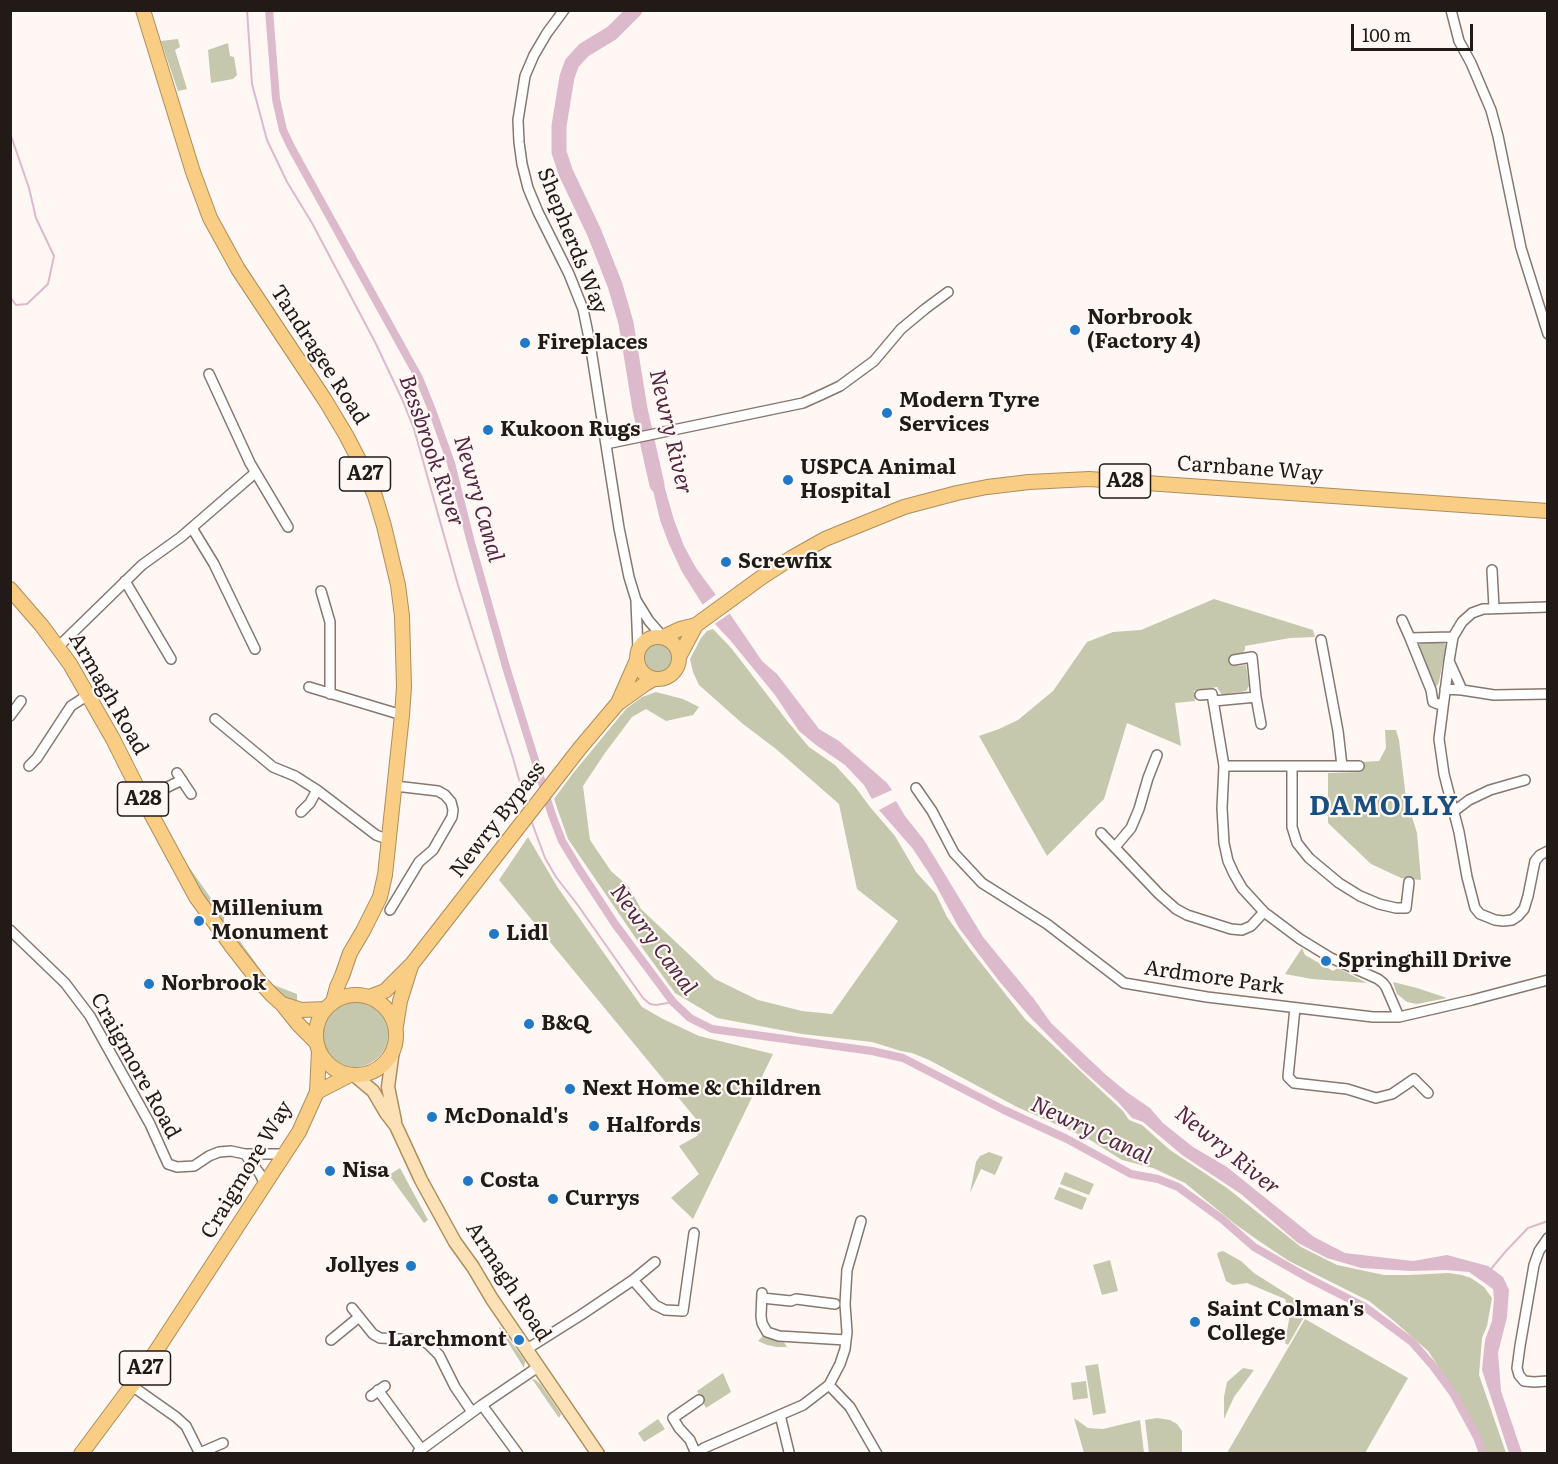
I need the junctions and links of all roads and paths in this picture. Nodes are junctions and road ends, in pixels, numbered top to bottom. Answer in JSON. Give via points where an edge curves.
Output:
{"nodes":[{"id":1,"x":143,"y":10,"type":"edge"},
{"id":2,"x":564,"y":10,"type":"edge"},
{"id":3,"x":1451,"y":10,"type":"edge"},
{"id":4,"x":948,"y":292,"type":"dead end"},
{"id":5,"x":1548,"y":334,"type":"edge"},
{"id":6,"x":209,"y":374,"type":"dead end"},
{"id":7,"x":606,"y":444,"type":"junction"},
{"id":8,"x":255,"y":474,"type":"junction"},
{"id":9,"x":1548,"y":511,"type":"edge"},
{"id":10,"x":288,"y":527,"type":"dead end"},
{"id":11,"x":192,"y":528,"type":"junction"},
{"id":12,"x":1492,"y":570,"type":"dead end"},
{"id":13,"x":125,"y":581,"type":"junction"},
{"id":14,"x":10,"y":589,"type":"edge"},
{"id":15,"x":321,"y":591,"type":"dead end"},
{"id":16,"x":636,"y":600,"type":"junction"},
{"id":17,"x":1548,"y":607,"type":"edge"},
{"id":18,"x":1494,"y":608,"type":"junction"},
{"id":19,"x":1402,"y":620,"type":"dead end"},
{"id":20,"x":700,"y":622,"type":"junction"},
{"id":21,"x":663,"y":637,"type":"junction"},
{"id":22,"x":1453,"y":637,"type":"junction"},
{"id":23,"x":1410,"y":638,"type":"junction"},
{"id":24,"x":1321,"y":640,"type":"dead end"},
{"id":25,"x":58,"y":647,"type":"junction"},
{"id":26,"x":255,"y":649,"type":"dead end"},
{"id":27,"x":637,"y":655,"type":"junction"},
{"id":28,"x":679,"y":657,"type":"junction"},
{"id":29,"x":171,"y":659,"type":"dead end"},
{"id":30,"x":1234,"y":660,"type":"dead end"},
{"id":31,"x":1449,"y":661,"type":"junction"},
{"id":32,"x":654,"y":679,"type":"junction"},
{"id":33,"x":309,"y":687,"type":"dead end"},
{"id":34,"x":1445,"y":689,"type":"junction"},
{"id":35,"x":1462,"y":690,"type":"junction"},
{"id":36,"x":88,"y":694,"type":"junction"},
{"id":37,"x":330,"y":694,"type":"junction"},
{"id":38,"x":1548,"y":694,"type":"edge"},
{"id":39,"x":1200,"y":696,"type":"dead end"},
{"id":40,"x":1256,"y":697,"type":"junction"},
{"id":41,"x":21,"y":701,"type":"dead end"},
{"id":42,"x":1214,"y":701,"type":"junction"},
{"id":43,"x":618,"y":703,"type":"junction"},
{"id":44,"x":1442,"y":704,"type":"junction"},
{"id":45,"x":402,"y":715,"type":"junction"},
{"id":46,"x":10,"y":716,"type":"edge"},
{"id":47,"x":215,"y":719,"type":"dead end"},
{"id":48,"x":1261,"y":724,"type":"dead end"},
{"id":49,"x":1157,"y":755,"type":"dead end"},
{"id":50,"x":29,"y":766,"type":"dead end"},
{"id":51,"x":1224,"y":766,"type":"junction"},
{"id":52,"x":1342,"y":766,"type":"junction"},
{"id":53,"x":1359,"y":766,"type":"dead end"},
{"id":54,"x":1292,"y":767,"type":"junction"},
{"id":55,"x":1525,"y":780,"type":"dead end"},
{"id":56,"x":395,"y":786,"type":"junction"},
{"id":57,"x":916,"y":788,"type":"dead end"},
{"id":58,"x":317,"y":790,"type":"junction"},
{"id":59,"x":191,"y":794,"type":"dead end"},
{"id":60,"x":143,"y":799,"type":"junction"},
{"id":61,"x":301,"y":812,"type":"dead end"},
{"id":62,"x":1453,"y":812,"type":"junction"},
{"id":63,"x":1101,"y":833,"type":"dead end"},
{"id":64,"x":389,"y":840,"type":"junction"},
{"id":65,"x":1115,"y":847,"type":"junction"},
{"id":66,"x":1548,"y":851,"type":"edge"},
{"id":67,"x":1409,"y":882,"type":"dead end"},
{"id":68,"x":390,"y":910,"type":"dead end"},
{"id":69,"x":1264,"y":912,"type":"junction"},
{"id":70,"x":10,"y":930,"type":"edge"},
{"id":71,"x":412,"y":964,"type":"junction"},
{"id":72,"x":342,"y":976,"type":"junction"},
{"id":73,"x":1548,"y":980,"type":"edge"},
{"id":74,"x":353,"y":995,"type":"junction"},
{"id":75,"x":369,"y":997,"type":"junction"},
{"id":76,"x":282,"y":1004,"type":"junction"},
{"id":77,"x":330,"y":1005,"type":"junction"},
{"id":78,"x":1295,"y":1008,"type":"junction"},
{"id":79,"x":1400,"y":1017,"type":"junction"},
{"id":80,"x":395,"y":1028,"type":"junction"},
{"id":81,"x":318,"y":1046,"type":"junction"},
{"id":82,"x":393,"y":1050,"type":"junction"},
{"id":83,"x":1407,"y":1069,"type":"dead end"},
{"id":84,"x":352,"y":1075,"type":"junction"},
{"id":85,"x":1414,"y":1078,"type":"junction"},
{"id":86,"x":317,"y":1092,"type":"junction"},
{"id":87,"x":1428,"y":1093,"type":"dead end"},
{"id":88,"x":396,"y":1126,"type":"junction"},
{"id":89,"x":245,"y":1154,"type":"junction"},
{"id":90,"x":285,"y":1154,"type":"junction"},
{"id":91,"x":265,"y":1185,"type":"junction"},
{"id":92,"x":861,"y":1221,"type":"dead end"},
{"id":93,"x":694,"y":1233,"type":"dead end"},
{"id":94,"x":1548,"y":1238,"type":"edge"},
{"id":95,"x":655,"y":1262,"type":"dead end"},
{"id":96,"x":633,"y":1280,"type":"junction"},
{"id":97,"x":835,"y":1304,"type":"dead end"},
{"id":98,"x":352,"y":1308,"type":"dead end"},
{"id":99,"x":359,"y":1317,"type":"junction"},
{"id":100,"x":846,"y":1340,"type":"junction"},
{"id":101,"x":331,"y":1341,"type":"dead end"},
{"id":102,"x":527,"y":1349,"type":"junction"},
{"id":103,"x":538,"y":1367,"type":"junction"},
{"id":104,"x":1548,"y":1381,"type":"edge"},
{"id":105,"x":829,"y":1385,"type":"junction"},
{"id":106,"x":132,"y":1386,"type":"junction"},
{"id":107,"x":378,"y":1391,"type":"dead end"},
{"id":108,"x":699,"y":1400,"type":"dead end"},
{"id":109,"x":482,"y":1405,"type":"junction"},
{"id":110,"x":472,"y":1412,"type":"junction"},
{"id":111,"x":780,"y":1415,"type":"junction"},
{"id":112,"x":223,"y":1443,"type":"dead end"},
{"id":113,"x":424,"y":1451,"type":"edge"},
{"id":114,"x":789,"y":1452,"type":"dead end"},
{"id":115,"x":200,"y":1453,"type":"edge"},
{"id":116,"x":696,"y":1453,"type":"edge"},
{"id":117,"x":81,"y":1454,"type":"edge"},
{"id":118,"x":518,"y":1454,"type":"edge"},
{"id":119,"x":598,"y":1454,"type":"edge"},
{"id":120,"x":877,"y":1454,"type":"edge"}],
"edges":[{"from":1,"to":45,"type":"highway","name":"Tandragee Road","number":"A27","via":[[210,218],[346,435],[375,496],[392,557],[402,616]]},
{"from":2,"to":7,"type":"street","name":"Shepherds Way","via":[[542,40],[525,76],[519,142],[528,188],[583,309]]},
{"from":3,"to":5,"type":"street","via":[[1460,41],[1491,110],[1521,248]]},
{"from":4,"to":7,"type":"street","via":[[901,329],[874,361],[840,386],[803,403]]},
{"from":6,"to":8,"type":"street"},
{"from":7,"to":16,"type":"street","name":"Shepherds Way","via":[[623,550]]},
{"from":8,"to":10,"type":"street"},
{"from":8,"to":11,"type":"street"},
{"from":9,"to":20,"type":"highway","name":"Carnbane Way","number":"A28","via":[[1100,480],[1008,485],[957,493],[869,520],[809,548]]},
{"from":11,"to":13,"type":"street"},
{"from":11,"to":26,"type":"street"},
{"from":12,"to":18,"type":"street"},
{"from":13,"to":25,"type":"street"},
{"from":13,"to":29,"type":"street"},
{"from":14,"to":25,"type":"highway","name":"Armagh Road","number":"A28"},
{"from":15,"to":37,"type":"street","via":[[330,622]]},
{"from":16,"to":21,"type":"street","name":"Shepherds Way"},
{"from":16,"to":27,"type":"street","name":"Shepherds Way"},
{"from":17,"to":18,"type":"street"},
{"from":18,"to":22,"type":"street","via":[[1472,614]]},
{"from":19,"to":23,"type":"street"},
{"from":20,"to":21,"type":"highway"},
{"from":20,"to":28,"type":"highway"},
{"from":21,"to":27,"type":"highway","via":[[646,640]]},
{"from":21,"to":28,"type":"highway","via":[[674,644]]},
{"from":22,"to":23,"type":"street"},
{"from":22,"to":31,"type":"street"},
{"from":23,"to":44,"type":"street","via":[[1433,702]]},
{"from":24,"to":52,"type":"street"},
{"from":25,"to":36,"type":"highway","name":"Armagh Road","number":"A28"},
{"from":27,"to":32,"type":"highway","via":[[642,673]]},
{"from":27,"to":43,"type":"highway"},
{"from":28,"to":32,"type":"highway","via":[[672,674]]},
{"from":30,"to":40,"type":"street","via":[[1252,657]]},
{"from":31,"to":34,"type":"street"},
{"from":31,"to":35,"type":"street"},
{"from":32,"to":43,"type":"highway"},
{"from":33,"to":37,"type":"street"},
{"from":34,"to":35,"type":"street"},
{"from":34,"to":44,"type":"street"},
{"from":35,"to":38,"type":"street","via":[[1494,696]]},
{"from":36,"to":50,"type":"street","via":[[71,706]]},
{"from":36,"to":60,"type":"highway","name":"Armagh Road","number":"A28"},
{"from":37,"to":45,"type":"street"},
{"from":39,"to":42,"type":"street","via":[[1212,694]]},
{"from":40,"to":42,"type":"street"},
{"from":40,"to":48,"type":"street"},
{"from":41,"to":46,"type":"street"},
{"from":42,"to":51,"type":"street"},
{"from":43,"to":71,"type":"highway","name":"Newry Bypass"},
{"from":44,"to":62,"type":"street","via":[[1440,758]]},
{"from":45,"to":56,"type":"highway","name":"Tandragee Road","number":"A27"},
{"from":47,"to":58,"type":"street","via":[[273,767]]},
{"from":49,"to":65,"type":"street","via":[[1131,828]]},
{"from":51,"to":54,"type":"street"},
{"from":51,"to":69,"type":"street","via":[[1222,825],[1228,861],[1242,888]]},
{"from":52,"to":53,"type":"street"},
{"from":52,"to":54,"type":"street"},
{"from":54,"to":67,"type":"street","via":[[1292,827],[1297,843],[1310,858],[1339,883],[1379,904],[1406,908]]},
{"from":55,"to":62,"type":"street","via":[[1490,790]]},
{"from":56,"to":64,"type":"highway","name":"Tandragee Road","number":"A27"},
{"from":56,"to":68,"type":"street","via":[[438,791],[451,802],[453,817]]},
{"from":57,"to":78,"type":"street","name":"Ardmore Park","via":[[954,853],[982,883],[1047,924],[1124,983]]},
{"from":58,"to":61,"type":"street"},
{"from":58,"to":64,"type":"street","via":[[376,835]]},
{"from":59,"to":60,"type":"street","via":[[180,776]]},
{"from":60,"to":76,"type":"highway","name":"Armagh Road","number":"A28","via":[[196,897],[233,948]]},
{"from":62,"to":66,"type":"street","via":[[1475,908],[1484,917],[1503,921],[1518,916],[1524,909],[1535,861]]},
{"from":63,"to":65,"type":"street"},
{"from":64,"to":72,"type":"highway","name":"Tandragee Road","number":"A27","via":[[380,897]]},
{"from":65,"to":69,"type":"street","via":[[1159,894],[1187,915],[1242,930]]},
{"from":69,"to":79,"type":"street","via":[[1307,944],[1378,979]]},
{"from":70,"to":89,"type":"street","name":"Craigmore Road","via":[[65,983],[90,1016],[168,1164],[194,1166],[219,1152]]},
{"from":71,"to":75,"type":"highway","via":[[385,991]]},
{"from":71,"to":80,"type":"highway"},
{"from":72,"to":74,"type":"highway"},
{"from":72,"to":77,"type":"highway","name":"Tandragee Road","number":"A27"},
{"from":73,"to":79,"type":"street","name":"Ardmore Park"},
{"from":74,"to":75,"type":"highway"},
{"from":74,"to":77,"type":"highway"},
{"from":75,"to":80,"type":"highway","via":[[389,1012]]},
{"from":76,"to":77,"type":"highway","via":[[301,1010]]},
{"from":76,"to":81,"type":"highway","name":"Armagh Road","number":"A28"},
{"from":77,"to":81,"type":"highway","via":[[317,1024]]},
{"from":78,"to":79,"type":"street","name":"Ardmore Park"},
{"from":78,"to":85,"type":"street","via":[[1288,1077],[1294,1083],[1347,1089],[1376,1098],[1392,1094]]},
{"from":80,"to":82,"type":"highway"},
{"from":81,"to":84,"type":"highway","number":"A28","via":[[330,1065]]},
{"from":81,"to":86,"type":"highway","name":"Craigmore Way","number":"A27"},
{"from":82,"to":84,"type":"highway","via":[[381,1067]]},
{"from":82,"to":88,"type":"main road","name":"Armagh Road","via":[[388,1088]]},
{"from":83,"to":85,"type":"street"},
{"from":84,"to":86,"type":"highway","name":"Craigmore Way"},
{"from":84,"to":88,"type":"main road","name":"Armagh Road","via":[[373,1091]]},
{"from":85,"to":87,"type":"street"},
{"from":86,"to":90,"type":"highway","name":"Craigmore Way","number":"A27"},
{"from":88,"to":102,"type":"main road","name":"Armagh Road","via":[[455,1242]]},
{"from":89,"to":90,"type":"street","name":"Craigmore Road"},
{"from":89,"to":91,"type":"street"},
{"from":90,"to":91,"type":"highway","name":"Craigmore Way","number":"A27"},
{"from":91,"to":106,"type":"highway","name":"Craigmore Way","number":"A27"},
{"from":92,"to":100,"type":"street","via":[[847,1270]]},
{"from":93,"to":96,"type":"street","via":[[683,1311],[656,1305]]},
{"from":94,"to":104,"type":"street","via":[[1534,1265],[1517,1368],[1524,1381]]},
{"from":95,"to":96,"type":"street"},
{"from":96,"to":102,"type":"street"},
{"from":97,"to":100,"type":"street","via":[[762,1295],[762,1323],[767,1332],[778,1336]]},
{"from":98,"to":99,"type":"street"},
{"from":99,"to":101,"type":"street"},
{"from":99,"to":110,"type":"street","via":[[380,1338],[428,1344],[439,1355]]},
{"from":100,"to":105,"type":"street"},
{"from":102,"to":103,"type":"main road","name":"Armagh Road"},
{"from":103,"to":109,"type":"street"},
{"from":103,"to":119,"type":"main road","name":"Armagh Road"},
{"from":105,"to":111,"type":"street","via":[[803,1405]]},
{"from":105,"to":120,"type":"street","via":[[850,1407]]},
{"from":106,"to":115,"type":"street","via":[[186,1426]]},
{"from":106,"to":117,"type":"highway","name":"Craigmore Way","number":"A27"},
{"from":107,"to":113,"type":"street"},
{"from":108,"to":116,"type":"street","via":[[673,1418]]},
{"from":109,"to":110,"type":"street"},
{"from":109,"to":118,"type":"street"},
{"from":110,"to":113,"type":"street"},
{"from":111,"to":114,"type":"street"},
{"from":111,"to":116,"type":"street"},
{"from":112,"to":115,"type":"street"}]}
